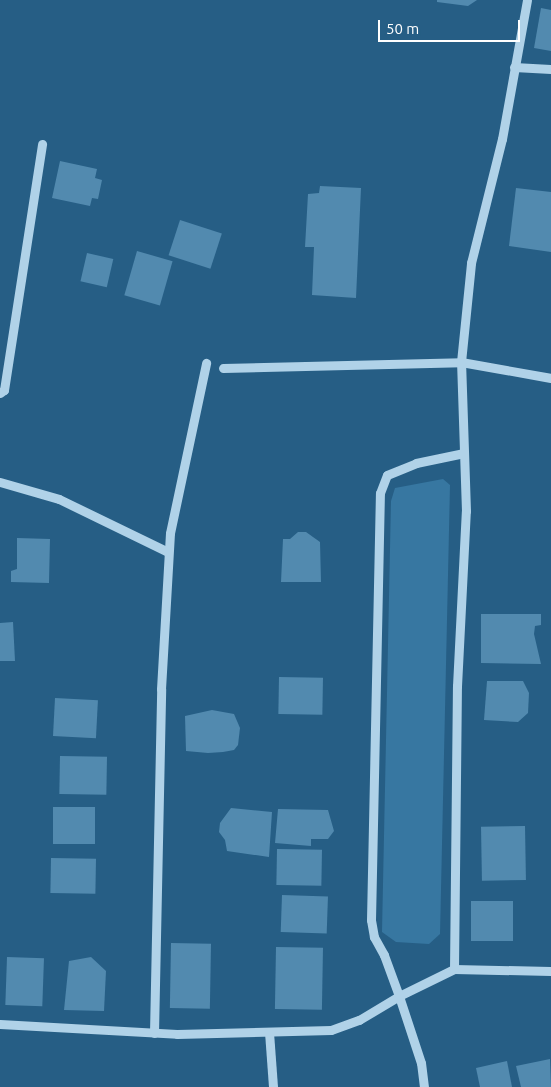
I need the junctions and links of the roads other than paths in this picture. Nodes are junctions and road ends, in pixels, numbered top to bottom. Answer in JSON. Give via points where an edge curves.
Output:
{"nodes":[{"id":1,"x":527,"y":0,"type":"edge"},
{"id":2,"x":514,"y":67,"type":"junction"},
{"id":3,"x":551,"y":69,"type":"edge"},
{"id":4,"x":42,"y":144,"type":"dead end"},
{"id":5,"x":206,"y":362,"type":"dead end"},
{"id":6,"x":461,"y":362,"type":"junction"},
{"id":7,"x":223,"y":368,"type":"dead end"},
{"id":8,"x":551,"y":378,"type":"edge"},
{"id":9,"x":0,"y":393,"type":"edge"},
{"id":10,"x":464,"y":453,"type":"junction"},
{"id":11,"x":0,"y":482,"type":"edge"},
{"id":12,"x":168,"y":552,"type":"junction"},
{"id":13,"x":454,"y":969,"type":"junction"},
{"id":14,"x":551,"y":971,"type":"edge"},
{"id":15,"x":399,"y":996,"type":"junction"},
{"id":16,"x":0,"y":1024,"type":"edge"},
{"id":17,"x":269,"y":1032,"type":"junction"},
{"id":18,"x":154,"y":1033,"type":"junction"},
{"id":19,"x":273,"y":1087,"type":"edge"},
{"id":20,"x":424,"y":1087,"type":"edge"}],
"edges":[{"from":1,"to":2,"type":"street"},
{"from":2,"to":3,"type":"street"},
{"from":2,"to":6,"type":"street","via":[[502,139],[471,263]]},
{"from":4,"to":9,"type":"street","via":[[4,390]]},
{"from":5,"to":12,"type":"street"},
{"from":6,"to":7,"type":"street"},
{"from":6,"to":8,"type":"street"},
{"from":6,"to":10,"type":"street"},
{"from":10,"to":13,"type":"street","via":[[466,511],[458,686]]},
{"from":10,"to":15,"type":"street","via":[[416,463],[387,476],[380,493],[371,920],[374,937]]},
{"from":11,"to":12,"type":"street","via":[[59,499]]},
{"from":12,"to":18,"type":"street","via":[[161,689]]},
{"from":13,"to":14,"type":"street"},
{"from":13,"to":15,"type":"street"},
{"from":15,"to":17,"type":"street","via":[[359,1020],[331,1030]]},
{"from":15,"to":20,"type":"street","via":[[421,1063]]},
{"from":16,"to":18,"type":"street"},
{"from":17,"to":18,"type":"street"},
{"from":17,"to":19,"type":"street"}]}
